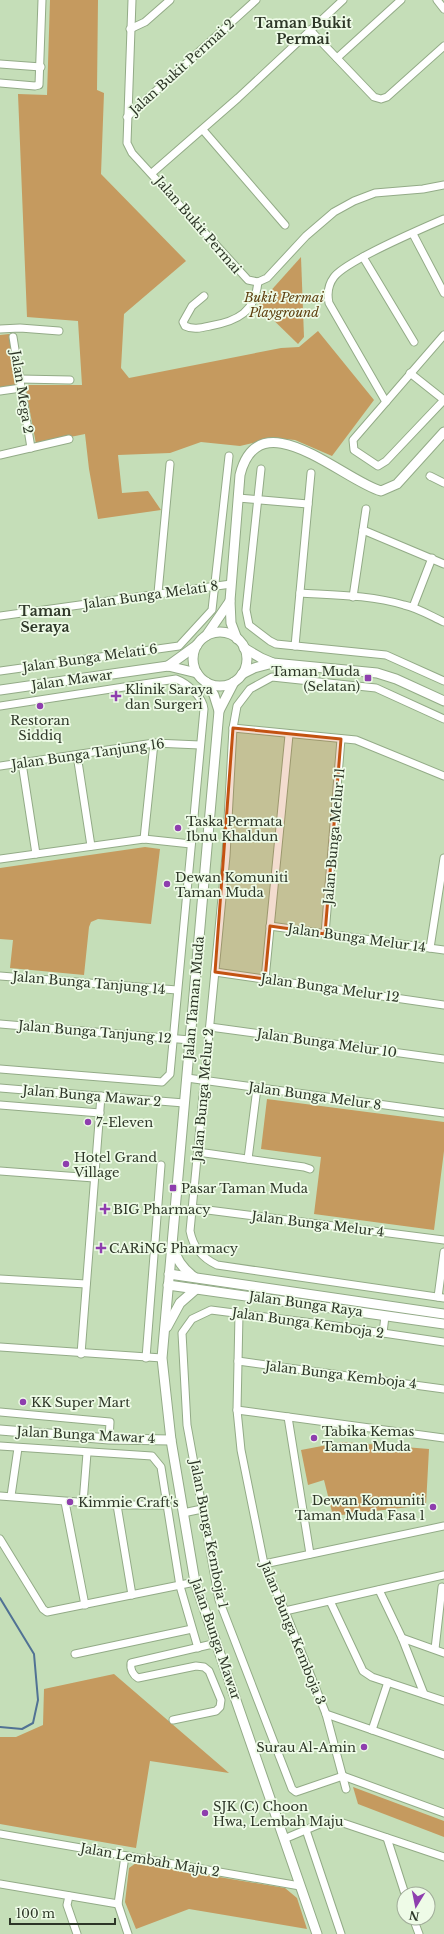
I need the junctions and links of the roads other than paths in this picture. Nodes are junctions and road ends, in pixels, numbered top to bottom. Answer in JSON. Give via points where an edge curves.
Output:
{"nodes":[{"id":1,"x":41,"y":0,"type":"edge"},
{"id":2,"x":132,"y":0,"type":"edge"},
{"id":3,"x":170,"y":0,"type":"edge"},
{"id":4,"x":256,"y":0,"type":"edge"},
{"id":5,"x":344,"y":0,"type":"edge"},
{"id":6,"x":401,"y":0,"type":"edge"},
{"id":7,"x":437,"y":0,"type":"edge"},
{"id":8,"x":444,"y":9,"type":"edge"},
{"id":9,"x":130,"y":29,"type":"junction"},
{"id":10,"x":310,"y":30,"type":"junction"},
{"id":11,"x":444,"y":46,"type":"edge"},
{"id":12,"x":337,"y":58,"type":"junction"},
{"id":13,"x":0,"y":64,"type":"edge"},
{"id":14,"x":41,"y":66,"type":"junction"},
{"id":15,"x":0,"y":83,"type":"edge"},
{"id":16,"x":127,"y":117,"type":"junction"},
{"id":17,"x":203,"y":130,"type":"junction"},
{"id":18,"x":152,"y":173,"type":"junction"},
{"id":19,"x":444,"y":185,"type":"edge"},
{"id":20,"x":444,"y":219,"type":"edge"},
{"id":21,"x":285,"y":225,"type":"dead end"},
{"id":22,"x":413,"y":234,"type":"junction"},
{"id":23,"x":363,"y":257,"type":"junction"},
{"id":24,"x":258,"y":282,"type":"junction"},
{"id":25,"x":444,"y":293,"type":"edge"},
{"id":26,"x":204,"y":296,"type":"dead end"},
{"id":27,"x":0,"y":330,"type":"edge"},
{"id":28,"x":58,"y":331,"type":"dead end"},
{"id":29,"x":444,"y":335,"type":"edge"},
{"id":30,"x":13,"y":337,"type":"dead end"},
{"id":31,"x":414,"y":342,"type":"dead end"},
{"id":32,"x":410,"y":373,"type":"junction"},
{"id":33,"x":20,"y":379,"type":"junction"},
{"id":34,"x":70,"y":380,"type":"dead end"},
{"id":35,"x":21,"y":388,"type":"junction"},
{"id":36,"x":0,"y":391,"type":"edge"},
{"id":37,"x":444,"y":400,"type":"edge"},
{"id":38,"x":386,"y":402,"type":"junction"},
{"id":39,"x":444,"y":424,"type":"edge"},
{"id":40,"x":444,"y":432,"type":"edge"},
{"id":41,"x":69,"y":440,"type":"dead end"},
{"id":42,"x":31,"y":448,"type":"junction"},
{"id":43,"x":0,"y":455,"type":"edge"},
{"id":44,"x":229,"y":456,"type":"dead end"},
{"id":45,"x":170,"y":464,"type":"dead end"},
{"id":46,"x":261,"y":469,"type":"dead end"},
{"id":47,"x":311,"y":474,"type":"dead end"},
{"id":48,"x":430,"y":476,"type":"dead end"},
{"id":49,"x":444,"y":483,"type":"edge"},
{"id":50,"x":388,"y":488,"type":"junction"},
{"id":51,"x":238,"y":498,"type":"junction"},
{"id":52,"x":258,"y":500,"type":"junction"},
{"id":53,"x":308,"y":504,"type":"junction"},
{"id":54,"x":366,"y":509,"type":"dead end"},
{"id":55,"x":363,"y":530,"type":"junction"},
{"id":56,"x":432,"y":558,"type":"junction"},
{"id":57,"x":444,"y":564,"type":"edge"},
{"id":58,"x":231,"y":584,"type":"junction"},
{"id":59,"x":216,"y":586,"type":"junction"},
{"id":60,"x":158,"y":593,"type":"junction"},
{"id":61,"x":300,"y":593,"type":"junction"},
{"id":62,"x":353,"y":597,"type":"junction"},
{"id":63,"x":230,"y":602,"type":"junction"},
{"id":64,"x":413,"y":607,"type":"junction"},
{"id":65,"x":0,"y":616,"type":"edge"},
{"id":66,"x":444,"y":622,"type":"edge"},
{"id":67,"x":206,"y":636,"type":"junction"},
{"id":68,"x":237,"y":639,"type":"junction"},
{"id":69,"x":197,"y":645,"type":"junction"},
{"id":70,"x":295,"y":646,"type":"junction"},
{"id":71,"x":244,"y":648,"type":"junction"},
{"id":72,"x":273,"y":662,"type":"junction"},
{"id":73,"x":168,"y":666,"type":"junction"},
{"id":74,"x":0,"y":671,"type":"edge"},
{"id":75,"x":197,"y":673,"type":"junction"},
{"id":76,"x":242,"y":674,"type":"junction"},
{"id":77,"x":444,"y":681,"type":"edge"},
{"id":78,"x":206,"y":682,"type":"junction"},
{"id":79,"x":234,"y":682,"type":"junction"},
{"id":80,"x":0,"y":690,"type":"edge"},
{"id":81,"x":444,"y":701,"type":"edge"},
{"id":82,"x":0,"y":706,"type":"edge"},
{"id":83,"x":219,"y":711,"type":"junction"},
{"id":84,"x":444,"y":719,"type":"edge"},
{"id":85,"x":233,"y":728,"type":"junction"},
{"id":86,"x":289,"y":735,"type":"junction"},
{"id":87,"x":341,"y":739,"type":"junction"},
{"id":88,"x":154,"y":743,"type":"junction"},
{"id":89,"x":200,"y":745,"type":"junction"},
{"id":90,"x":77,"y":755,"type":"junction"},
{"id":91,"x":22,"y":763,"type":"junction"},
{"id":92,"x":0,"y":766,"type":"edge"},
{"id":93,"x":444,"y":776,"type":"edge"},
{"id":94,"x":144,"y":839,"type":"junction"},
{"id":95,"x":190,"y":844,"type":"junction"},
{"id":96,"x":91,"y":846,"type":"junction"},
{"id":97,"x":36,"y":854,"type":"junction"},
{"id":98,"x":444,"y":858,"type":"edge"},
{"id":99,"x":0,"y":859,"type":"edge"},
{"id":100,"x":270,"y":926,"type":"junction"},
{"id":101,"x":325,"y":934,"type":"junction"},
{"id":102,"x":430,"y":948,"type":"junction"},
{"id":103,"x":444,"y":950,"type":"edge"},
{"id":104,"x":215,"y":972,"type":"junction"},
{"id":105,"x":0,"y":976,"type":"edge"},
{"id":106,"x":265,"y":979,"type":"junction"},
{"id":107,"x":177,"y":990,"type":"junction"},
{"id":108,"x":444,"y":1006,"type":"edge"},
{"id":109,"x":0,"y":1024,"type":"edge"},
{"id":110,"x":210,"y":1027,"type":"junction"},
{"id":111,"x":174,"y":1038,"type":"junction"},
{"id":112,"x":190,"y":1040,"type":"junction"},
{"id":113,"x":444,"y":1059,"type":"edge"},
{"id":114,"x":0,"y":1069,"type":"edge"},
{"id":115,"x":187,"y":1078,"type":"junction"},
{"id":116,"x":204,"y":1080,"type":"junction"},
{"id":117,"x":0,"y":1088,"type":"edge"},
{"id":118,"x":257,"y":1088,"type":"junction"},
{"id":119,"x":101,"y":1096,"type":"junction"},
{"id":120,"x":184,"y":1103,"type":"junction"},
{"id":121,"x":0,"y":1105,"type":"edge"},
{"id":122,"x":100,"y":1113,"type":"junction"},
{"id":123,"x":444,"y":1113,"type":"edge"},
{"id":124,"x":198,"y":1152,"type":"junction"},
{"id":125,"x":248,"y":1159,"type":"junction"},
{"id":126,"x":161,"y":1165,"type":"dead end"},
{"id":127,"x":310,"y":1169,"type":"dead end"},
{"id":128,"x":0,"y":1171,"type":"edge"},
{"id":129,"x":94,"y":1178,"type":"junction"},
{"id":130,"x":192,"y":1208,"type":"junction"},
{"id":131,"x":172,"y":1239,"type":"junction"},
{"id":132,"x":444,"y":1240,"type":"edge"},
{"id":133,"x":444,"y":1252,"type":"edge"},
{"id":134,"x":169,"y":1274,"type":"junction"},
{"id":135,"x":194,"y":1278,"type":"junction"},
{"id":136,"x":0,"y":1279,"type":"edge"},
{"id":137,"x":86,"y":1284,"type":"junction"},
{"id":138,"x":168,"y":1285,"type":"junction"},
{"id":139,"x":196,"y":1289,"type":"junction"},
{"id":140,"x":441,"y":1297,"type":"edge"},
{"id":141,"x":239,"y":1314,"type":"junction"},
{"id":142,"x":444,"y":1314,"type":"edge"},
{"id":143,"x":385,"y":1316,"type":"junction"},
{"id":144,"x":444,"y":1324,"type":"edge"},
{"id":145,"x":182,"y":1333,"type":"joint"},
{"id":146,"x":383,"y":1333,"type":"junction"},
{"id":147,"x":163,"y":1335,"type":"junction"},
{"id":148,"x":444,"y":1342,"type":"edge"},
{"id":149,"x":0,"y":1347,"type":"edge"},
{"id":150,"x":80,"y":1354,"type":"junction"},
{"id":151,"x":146,"y":1358,"type":"junction"},
{"id":152,"x":162,"y":1358,"type":"junction"},
{"id":153,"x":238,"y":1362,"type":"junction"},
{"id":154,"x":444,"y":1389,"type":"edge"},
{"id":155,"x":237,"y":1410,"type":"junction"},
{"id":156,"x":0,"y":1412,"type":"edge"},
{"id":157,"x":288,"y":1417,"type":"junction"},
{"id":158,"x":0,"y":1430,"type":"edge"},
{"id":159,"x":109,"y":1438,"type":"junction"},
{"id":160,"x":444,"y":1438,"type":"edge"},
{"id":161,"x":171,"y":1440,"type":"junction"},
{"id":162,"x":0,"y":1446,"type":"edge"},
{"id":163,"x":18,"y":1448,"type":"junction"},
{"id":164,"x":87,"y":1453,"type":"junction"},
{"id":165,"x":0,"y":1496,"type":"edge"},
{"id":166,"x":11,"y":1496,"type":"junction"},
{"id":167,"x":65,"y":1502,"type":"junction"},
{"id":168,"x":84,"y":1503,"type":"junction"},
{"id":169,"x":117,"y":1505,"type":"junction"},
{"id":170,"x":166,"y":1505,"type":"junction"},
{"id":171,"x":202,"y":1509,"type":"junction"},
{"id":172,"x":183,"y":1513,"type":"junction"},
{"id":173,"x":444,"y":1526,"type":"edge"},
{"id":174,"x":0,"y":1540,"type":"edge"},
{"id":175,"x":310,"y":1554,"type":"junction"},
{"id":176,"x":264,"y":1564,"type":"junction"},
{"id":177,"x":444,"y":1567,"type":"edge"},
{"id":178,"x":444,"y":1575,"type":"edge"},
{"id":179,"x":196,"y":1582,"type":"junction"},
{"id":180,"x":180,"y":1586,"type":"junction"},
{"id":181,"x":442,"y":1586,"type":"dead end"},
{"id":182,"x":379,"y":1590,"type":"junction"},
{"id":183,"x":132,"y":1595,"type":"junction"},
{"id":184,"x":330,"y":1601,"type":"junction"},
{"id":185,"x":85,"y":1605,"type":"junction"},
{"id":186,"x":285,"y":1611,"type":"junction"},
{"id":187,"x":192,"y":1629,"type":"junction"},
{"id":188,"x":402,"y":1638,"type":"junction"},
{"id":189,"x":217,"y":1643,"type":"junction"},
{"id":190,"x":198,"y":1648,"type":"junction"},
{"id":191,"x":435,"y":1649,"type":"junction"},
{"id":192,"x":444,"y":1653,"type":"edge"},
{"id":193,"x":75,"y":1654,"type":"dead end"},
{"id":194,"x":388,"y":1682,"type":"junction"},
{"id":195,"x":424,"y":1694,"type":"junction"},
{"id":196,"x":444,"y":1702,"type":"edge"},
{"id":197,"x":326,"y":1714,"type":"junction"},
{"id":198,"x":173,"y":1720,"type":"dead end"},
{"id":199,"x":372,"y":1730,"type":"junction"},
{"id":200,"x":444,"y":1755,"type":"edge"},
{"id":201,"x":343,"y":1776,"type":"junction"},
{"id":202,"x":346,"y":1789,"type":"dead end"},
{"id":203,"x":444,"y":1813,"type":"edge"},
{"id":204,"x":306,"y":1830,"type":"junction"},
{"id":205,"x":0,"y":1834,"type":"edge"},
{"id":206,"x":387,"y":1838,"type":"junction"},
{"id":207,"x":284,"y":1839,"type":"junction"},
{"id":208,"x":125,"y":1856,"type":"junction"},
{"id":209,"x":444,"y":1857,"type":"edge"},
{"id":210,"x":0,"y":1884,"type":"edge"},
{"id":211,"x":300,"y":1886,"type":"junction"},
{"id":212,"x":402,"y":1886,"type":"edge"},
{"id":213,"x":69,"y":1896,"type":"junction"},
{"id":214,"x":118,"y":1904,"type":"junction"},
{"id":215,"x":77,"y":1934,"type":"edge"},
{"id":216,"x":128,"y":1934,"type":"edge"},
{"id":217,"x":317,"y":1934,"type":"edge"},
{"id":218,"x":341,"y":1934,"type":"edge"}],
"edges":[{"from":1,"to":14,"type":"street"},
{"from":2,"to":9,"type":"street"},
{"from":3,"to":9,"type":"street","via":[[145,22]]},
{"from":4,"to":16,"type":"street","name":"Jalan Bukit Permai 2"},
{"from":5,"to":10,"type":"street","name":"Jalan Bukit Permai"},
{"from":6,"to":12,"type":"street"},
{"from":7,"to":8,"type":"street"},
{"from":9,"to":16,"type":"street"},
{"from":10,"to":12,"type":"street"},
{"from":10,"to":17,"type":"street","name":"Jalan Bukit Permai"},
{"from":11,"to":12,"type":"street","via":[[381,100],[374,97]]},
{"from":13,"to":14,"type":"street"},
{"from":14,"to":15,"type":"street","via":[[39,85]]},
{"from":16,"to":18,"type":"street","via":[[126,138],[129,148]]},
{"from":17,"to":18,"type":"street","name":"Jalan Bukit Permai"},
{"from":17,"to":21,"type":"street"},
{"from":18,"to":24,"type":"street","name":"Jalan Bukit Permai","via":[[244,277]]},
{"from":19,"to":24,"type":"street","via":[[375,193],[344,206],[306,236],[267,278]]},
{"from":20,"to":22,"type":"street"},
{"from":22,"to":23,"type":"street"},
{"from":22,"to":25,"type":"street"},
{"from":23,"to":31,"type":"street"},
{"from":23,"to":38,"type":"street","via":[[334,276],[329,285],[329,303]]},
{"from":24,"to":26,"type":"street","via":[[254,301],[240,316],[221,324],[190,329],[183,322]]},
{"from":27,"to":28,"type":"street","via":[[20,328]]},
{"from":29,"to":32,"type":"street"},
{"from":30,"to":33,"type":"street","name":"Jalan Mega 2"},
{"from":32,"to":37,"type":"street"},
{"from":32,"to":38,"type":"street"},
{"from":33,"to":34,"type":"street"},
{"from":33,"to":35,"type":"street","name":"Jalan Mega 2"},
{"from":35,"to":36,"type":"street"},
{"from":35,"to":42,"type":"street","name":"Jalan Mega 2"},
{"from":37,"to":38,"type":"street","via":[[386,461],[378,466],[354,450],[353,440]]},
{"from":39,"to":50,"type":"street"},
{"from":40,"to":50,"type":"street","via":[[397,484]]},
{"from":41,"to":42,"type":"street"},
{"from":42,"to":43,"type":"street"},
{"from":44,"to":59,"type":"street"},
{"from":45,"to":60,"type":"street"},
{"from":46,"to":52,"type":"street"},
{"from":47,"to":53,"type":"street"},
{"from":48,"to":49,"type":"street"},
{"from":50,"to":51,"type":"street","via":[[377,490],[310,452],[274,443],[256,448],[246,458],[240,475]]},
{"from":51,"to":52,"type":"street"},
{"from":51,"to":58,"type":"street"},
{"from":52,"to":53,"type":"street"},
{"from":52,"to":70,"type":"street","via":[[246,618],[248,625],[270,641]]},
{"from":53,"to":61,"type":"street"},
{"from":54,"to":55,"type":"street"},
{"from":55,"to":56,"type":"street"},
{"from":55,"to":62,"type":"street"},
{"from":56,"to":57,"type":"street"},
{"from":56,"to":64,"type":"street"},
{"from":58,"to":59,"type":"street","name":"Jalan Bunga Melati 8"},
{"from":58,"to":63,"type":"street"},
{"from":59,"to":60,"type":"street","name":"Jalan Bunga Melati 8"},
{"from":59,"to":74,"type":"street","name":"Jalan Bunga Melati 6","via":[[212,610],[179,646]]},
{"from":60,"to":65,"type":"street","name":"Jalan Bunga Melati 8"},
{"from":61,"to":62,"type":"street"},
{"from":61,"to":70,"type":"street"},
{"from":62,"to":64,"type":"street"},
{"from":63,"to":67,"type":"street"},
{"from":63,"to":68,"type":"street","via":[[231,623]]},
{"from":64,"to":66,"type":"street"},
{"from":67,"to":68,"type":"street","via":[[219,633],[232,635]]},
{"from":67,"to":69,"type":"street"},
{"from":68,"to":71,"type":"street"},
{"from":69,"to":73,"type":"street","name":"Jalan Mawar"},
{"from":69,"to":75,"type":"street","via":[[193,662]]},
{"from":70,"to":77,"type":"street","via":[[386,655]]},
{"from":71,"to":72,"type":"street"},
{"from":71,"to":76,"type":"street","via":[[246,661]]},
{"from":72,"to":76,"type":"street"},
{"from":72,"to":81,"type":"street","via":[[377,673]]},
{"from":73,"to":75,"type":"street","name":"Jalan Mawar"},
{"from":73,"to":80,"type":"street","name":"Jalan Mawar"},
{"from":75,"to":78,"type":"street"},
{"from":76,"to":79,"type":"street"},
{"from":78,"to":79,"type":"street","via":[[220,686]]},
{"from":78,"to":83,"type":"street","name":"Jalan Taman Muda"},
{"from":79,"to":83,"type":"street","name":"Jalan Taman Muda"},
{"from":82,"to":89,"type":"street","via":[[176,679],[203,701]]},
{"from":83,"to":112,"type":"street","name":"Jalan Taman Muda"},
{"from":84,"to":85,"type":"street","name":"Jalan Bunga Melur 2","via":[[386,692],[367,687],[272,677],[250,689],[236,706]]},
{"from":85,"to":86,"type":"street"},
{"from":85,"to":104,"type":"street","name":"Jalan Bunga Melur 2","via":[[226,856]]},
{"from":86,"to":87,"type":"street"},
{"from":86,"to":100,"type":"street"},
{"from":87,"to":93,"type":"street","via":[[361,741]]},
{"from":87,"to":101,"type":"street","name":"Jalan Bunga Melur 11"},
{"from":88,"to":89,"type":"street","name":"Jalan Bunga Tanjung 16"},
{"from":88,"to":90,"type":"street","name":"Jalan Bunga Tanjung 16"},
{"from":88,"to":94,"type":"street"},
{"from":89,"to":95,"type":"street"},
{"from":90,"to":91,"type":"street","name":"Jalan Bunga Tanjung 16"},
{"from":90,"to":96,"type":"street"},
{"from":91,"to":92,"type":"street","name":"Jalan Bunga Tanjung 16"},
{"from":91,"to":97,"type":"street"},
{"from":94,"to":95,"type":"street"},
{"from":94,"to":96,"type":"street"},
{"from":95,"to":107,"type":"street"},
{"from":96,"to":97,"type":"street"},
{"from":97,"to":99,"type":"street"},
{"from":98,"to":102,"type":"street"},
{"from":100,"to":101,"type":"street","name":"Jalan Bunga Melur 14"},
{"from":100,"to":106,"type":"street"},
{"from":101,"to":102,"type":"street","name":"Jalan Bunga Melur 14"},
{"from":102,"to":103,"type":"street","name":"Jalan Bunga Melur 14"},
{"from":104,"to":106,"type":"street","name":"Jalan Bunga Melur 12"},
{"from":104,"to":110,"type":"street","name":"Jalan Bunga Melur 2"},
{"from":105,"to":107,"type":"street","name":"Jalan Bunga Tanjung 14"},
{"from":106,"to":108,"type":"street","name":"Jalan Bunga Melur 12"},
{"from":107,"to":111,"type":"street"},
{"from":109,"to":111,"type":"street","name":"Jalan Bunga Tanjung 12"},
{"from":110,"to":113,"type":"street","name":"Jalan Bunga Melur 10"},
{"from":110,"to":116,"type":"street","name":"Jalan Bunga Melur 2"},
{"from":111,"to":112,"type":"street","name":"Jalan Bunga Tanjung 12"},
{"from":111,"to":114,"type":"street","via":[[170,1074],[162,1082]]},
{"from":112,"to":115,"type":"street","name":"Jalan Taman Muda"},
{"from":115,"to":116,"type":"street","name":"Jalan Bunga Melur 8"},
{"from":115,"to":120,"type":"street","name":"Jalan Taman Muda"},
{"from":116,"to":118,"type":"street","name":"Jalan Bunga Melur 8"},
{"from":116,"to":124,"type":"street","name":"Jalan Bunga Melur 2"},
{"from":117,"to":119,"type":"street","name":"Jalan Bunga Mawar 2"},
{"from":118,"to":123,"type":"street","name":"Jalan Bunga Melur 8"},
{"from":118,"to":125,"type":"street"},
{"from":119,"to":120,"type":"street","name":"Jalan Bunga Mawar 2"},
{"from":119,"to":122,"type":"street"},
{"from":120,"to":131,"type":"street","name":"Jalan Taman Muda"},
{"from":121,"to":122,"type":"street"},
{"from":122,"to":129,"type":"street"},
{"from":124,"to":125,"type":"street"},
{"from":124,"to":130,"type":"street","name":"Jalan Bunga Melur 2"},
{"from":125,"to":127,"type":"street"},
{"from":126,"to":151,"type":"street"},
{"from":128,"to":129,"type":"street"},
{"from":129,"to":137,"type":"street"},
{"from":130,"to":132,"type":"street","name":"Jalan Bunga Melur 4"},
{"from":130,"to":140,"type":"street","name":"Jalan Bunga Melur 2","via":[[190,1232],[193,1244],[216,1266]]},
{"from":131,"to":134,"type":"street","name":"Jalan Taman Muda"},
{"from":131,"to":135,"type":"street","via":[[178,1261]]},
{"from":133,"to":140,"type":"street"},
{"from":134,"to":135,"type":"street","name":"Jalan Bunga Raya"},
{"from":134,"to":138,"type":"street","name":"Jalan Taman Muda"},
{"from":135,"to":142,"type":"street","name":"Jalan Bunga Raya"},
{"from":136,"to":137,"type":"street"},
{"from":137,"to":150,"type":"street"},
{"from":138,"to":139,"type":"street","name":"Jalan Bunga Raya"},
{"from":138,"to":147,"type":"street","name":"Jalan Bunga Mawar"},
{"from":139,"to":143,"type":"street","name":"Jalan Bunga Raya"},
{"from":139,"to":147,"type":"street","via":[[177,1307]]},
{"from":141,"to":145,"type":"street","name":"Jalan Bunga Kemboja 2","via":[[210,1310],[189,1322]]},
{"from":141,"to":146,"type":"street","name":"Jalan Bunga Kemboja 2"},
{"from":141,"to":153,"type":"street","name":"Jalan Bunga Kemboja 3"},
{"from":143,"to":144,"type":"street","name":"Jalan Bunga Raya"},
{"from":143,"to":146,"type":"street"},
{"from":145,"to":171,"type":"street","name":"Jalan Bunga Kemboja 1","via":[[187,1425]]},
{"from":146,"to":148,"type":"street","name":"Jalan Bunga Kemboja 2"},
{"from":147,"to":152,"type":"street","name":"Jalan Bunga Mawar"},
{"from":149,"to":150,"type":"street"},
{"from":150,"to":151,"type":"street"},
{"from":151,"to":152,"type":"street"},
{"from":152,"to":161,"type":"street","name":"Jalan Bunga Mawar"},
{"from":153,"to":154,"type":"street","name":"Jalan Bunga Kemboja 4"},
{"from":153,"to":155,"type":"street","name":"Jalan Bunga Kemboja 3"},
{"from":155,"to":157,"type":"street"},
{"from":155,"to":176,"type":"street","name":"Jalan Bunga Kemboja 3","via":[[241,1450]]},
{"from":156,"to":159,"type":"street","via":[[110,1422]]},
{"from":157,"to":160,"type":"street"},
{"from":157,"to":175,"type":"street"},
{"from":158,"to":159,"type":"street","name":"Jalan Bunga Mawar 4"},
{"from":159,"to":161,"type":"street","name":"Jalan Bunga Mawar 4"},
{"from":161,"to":172,"type":"street","name":"Jalan Bunga Mawar"},
{"from":162,"to":163,"type":"street"},
{"from":163,"to":164,"type":"street"},
{"from":163,"to":166,"type":"street"},
{"from":164,"to":168,"type":"street"},
{"from":164,"to":170,"type":"street","via":[[152,1456],[161,1468]]},
{"from":165,"to":166,"type":"street"},
{"from":166,"to":167,"type":"street"},
{"from":167,"to":168,"type":"street"},
{"from":167,"to":185,"type":"street"},
{"from":168,"to":169,"type":"street"},
{"from":169,"to":170,"type":"street"},
{"from":169,"to":183,"type":"street"},
{"from":170,"to":180,"type":"street"},
{"from":171,"to":172,"type":"street"},
{"from":171,"to":201,"type":"street","name":"Jalan Bunga Kemboja 1","via":[[219,1600],[292,1789],[296,1792]]},
{"from":172,"to":179,"type":"street","name":"Jalan Bunga Mawar"},
{"from":173,"to":175,"type":"street"},
{"from":174,"to":185,"type":"street","via":[[43,1609],[52,1612]]},
{"from":175,"to":176,"type":"street"},
{"from":176,"to":186,"type":"street","name":"Jalan Bunga Kemboja 3"},
{"from":177,"to":178,"type":"street"},
{"from":178,"to":182,"type":"street"},
{"from":179,"to":180,"type":"street"},
{"from":179,"to":189,"type":"street","name":"Jalan Bunga Mawar"},
{"from":180,"to":183,"type":"street"},
{"from":180,"to":187,"type":"street"},
{"from":181,"to":191,"type":"street"},
{"from":182,"to":184,"type":"street"},
{"from":182,"to":188,"type":"street"},
{"from":183,"to":185,"type":"street"},
{"from":184,"to":186,"type":"street"},
{"from":184,"to":194,"type":"street","via":[[363,1671]]},
{"from":186,"to":197,"type":"street","name":"Jalan Bunga Kemboja 3"},
{"from":187,"to":190,"type":"street"},
{"from":187,"to":193,"type":"street"},
{"from":188,"to":191,"type":"street"},
{"from":188,"to":195,"type":"street"},
{"from":189,"to":190,"type":"street"},
{"from":189,"to":207,"type":"street","name":"Jalan Bunga Mawar"},
{"from":190,"to":198,"type":"street","via":[[131,1663],[134,1676],[138,1678],[196,1666],[209,1671],[221,1700],[220,1707],[216,1711]]},
{"from":191,"to":192,"type":"street"},
{"from":194,"to":195,"type":"street"},
{"from":194,"to":199,"type":"street"},
{"from":195,"to":196,"type":"street"},
{"from":197,"to":199,"type":"street","name":"Jalan Bunga Kemboja 3"},
{"from":197,"to":201,"type":"street","name":"Jalan Bunga Kemboja 3"},
{"from":199,"to":200,"type":"street","name":"Jalan Bunga Kemboja 3"},
{"from":201,"to":202,"type":"street","name":"Jalan Bunga Kemboja 3"},
{"from":201,"to":203,"type":"street"},
{"from":204,"to":206,"type":"street","via":[[332,1821]]},
{"from":204,"to":207,"type":"street"},
{"from":204,"to":218,"type":"street"},
{"from":205,"to":208,"type":"street","name":"Jalan Lembah Maju 2"},
{"from":206,"to":209,"type":"street"},
{"from":206,"to":212,"type":"street"},
{"from":207,"to":211,"type":"street","name":"Jalan Bunga Mawar"},
{"from":208,"to":211,"type":"street","name":"Jalan Lembah Maju 2"},
{"from":208,"to":214,"type":"street"},
{"from":210,"to":213,"type":"street"},
{"from":211,"to":217,"type":"street","name":"Jalan Bunga Mawar"},
{"from":213,"to":214,"type":"street"},
{"from":213,"to":215,"type":"street","via":[[68,1905]]},
{"from":214,"to":216,"type":"street"}]}
